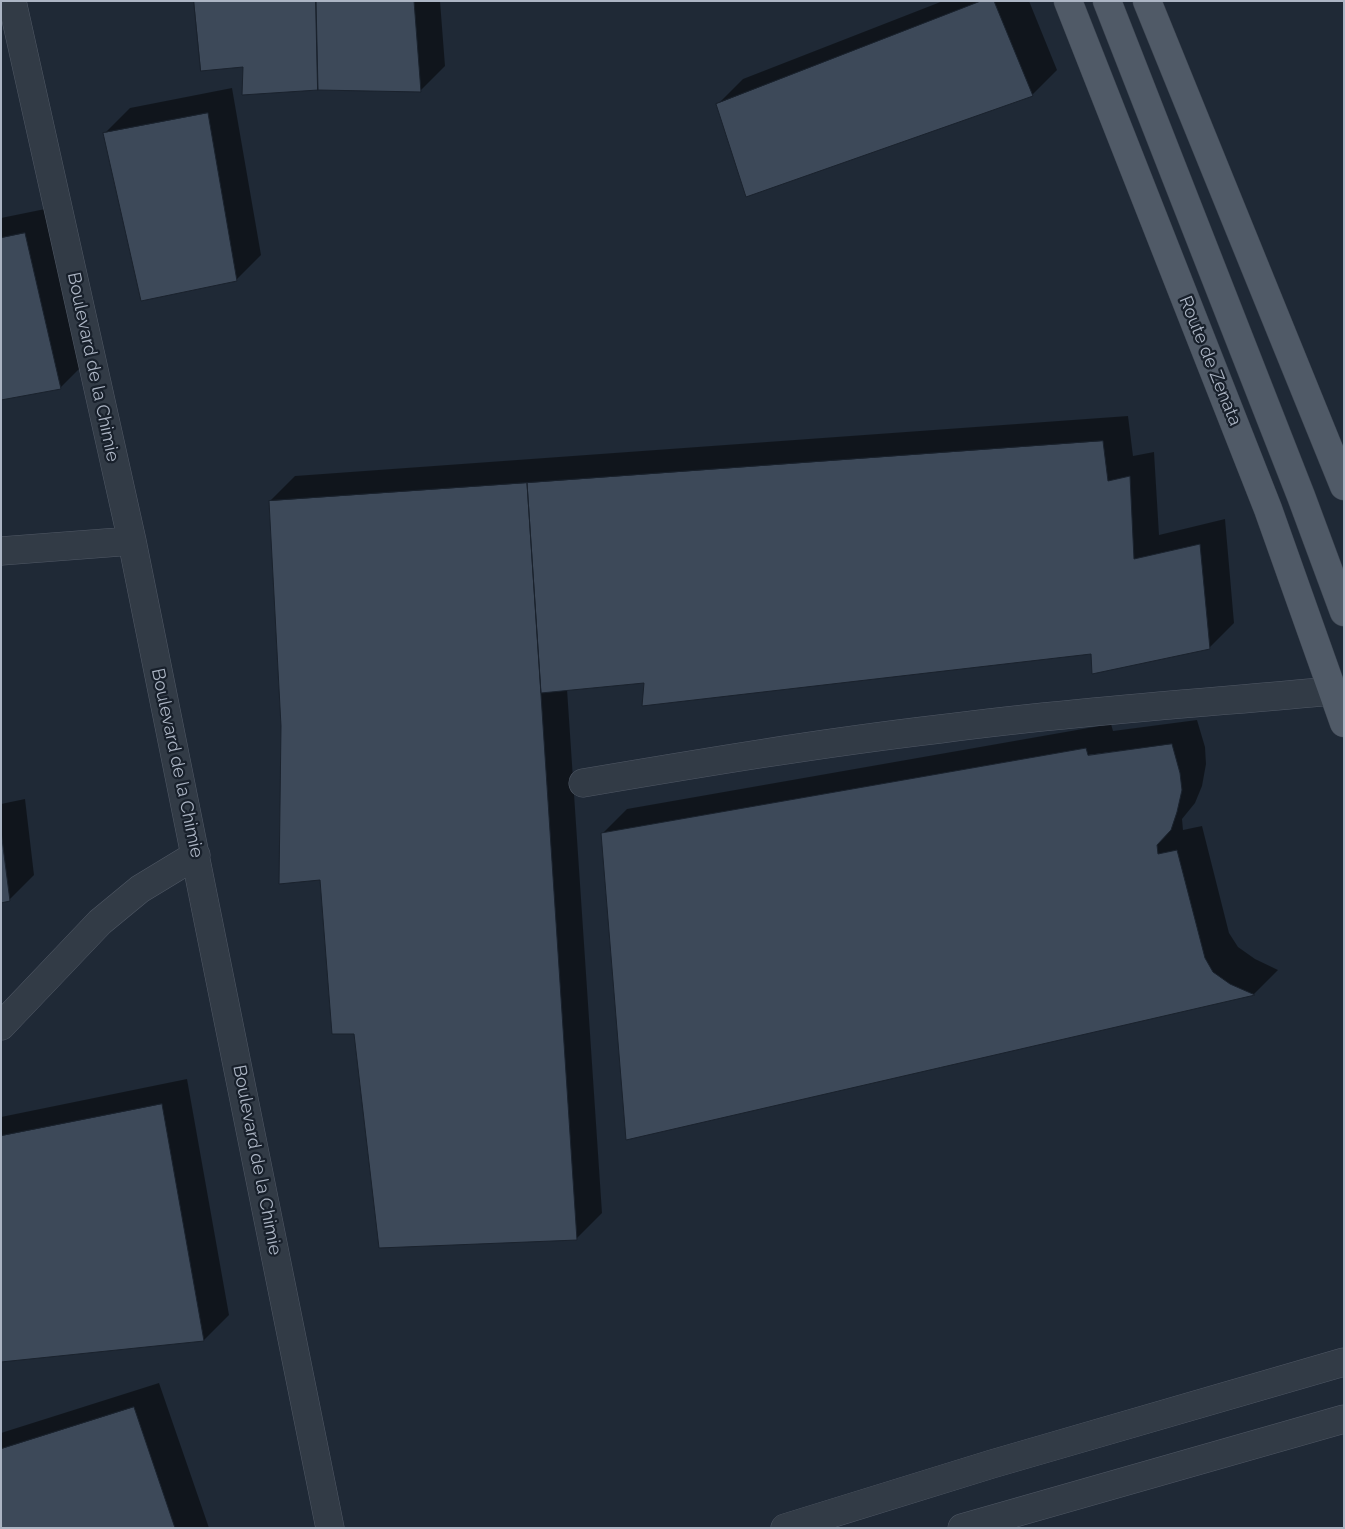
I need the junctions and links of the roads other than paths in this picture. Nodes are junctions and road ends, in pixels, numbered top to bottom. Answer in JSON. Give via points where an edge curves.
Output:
{"nodes":[{"id":1,"x":12,"y":1,"type":"edge"},
{"id":2,"x":1068,"y":1,"type":"edge"},
{"id":3,"x":1080,"y":1,"type":"edge"},
{"id":4,"x":1107,"y":1,"type":"edge"},
{"id":5,"x":1147,"y":1,"type":"edge"},
{"id":6,"x":1344,"y":486,"type":"edge"},
{"id":7,"x":132,"y":541,"type":"junction"},
{"id":8,"x":1,"y":551,"type":"edge"},
{"id":9,"x":1344,"y":612,"type":"edge"},
{"id":10,"x":1338,"y":686,"type":"edge"},
{"id":11,"x":1344,"y":723,"type":"edge"},
{"id":12,"x":583,"y":783,"type":"dead end"},
{"id":13,"x":196,"y":855,"type":"junction"},
{"id":14,"x":1,"y":1026,"type":"edge"},
{"id":15,"x":1344,"y":1362,"type":"edge"},
{"id":16,"x":1344,"y":1419,"type":"edge"},
{"id":17,"x":330,"y":1528,"type":"edge"},
{"id":18,"x":785,"y":1528,"type":"edge"},
{"id":19,"x":962,"y":1528,"type":"edge"}],
"edges":[{"from":1,"to":7,"type":"street","name":"Boulevard de la Chimie"},
{"from":2,"to":10,"type":"main road","name":"Route de Zenata"},
{"from":3,"to":10,"type":"main road","name":"Route de Zenata","via":[[1276,495]]},
{"from":4,"to":9,"type":"main road","name":"Route de Zenata","via":[[1302,496]]},
{"from":5,"to":6,"type":"main road"},
{"from":7,"to":8,"type":"street"},
{"from":7,"to":13,"type":"street","name":"Boulevard de la Chimie"},
{"from":10,"to":11,"type":"main road","name":"Route de Zenata"},
{"from":10,"to":12,"type":"street","via":[[930,730]]},
{"from":13,"to":14,"type":"street","via":[[140,889],[100,922]]},
{"from":13,"to":17,"type":"street","name":"Boulevard de la Chimie"},
{"from":15,"to":18,"type":"street"},
{"from":16,"to":19,"type":"street"}]}
